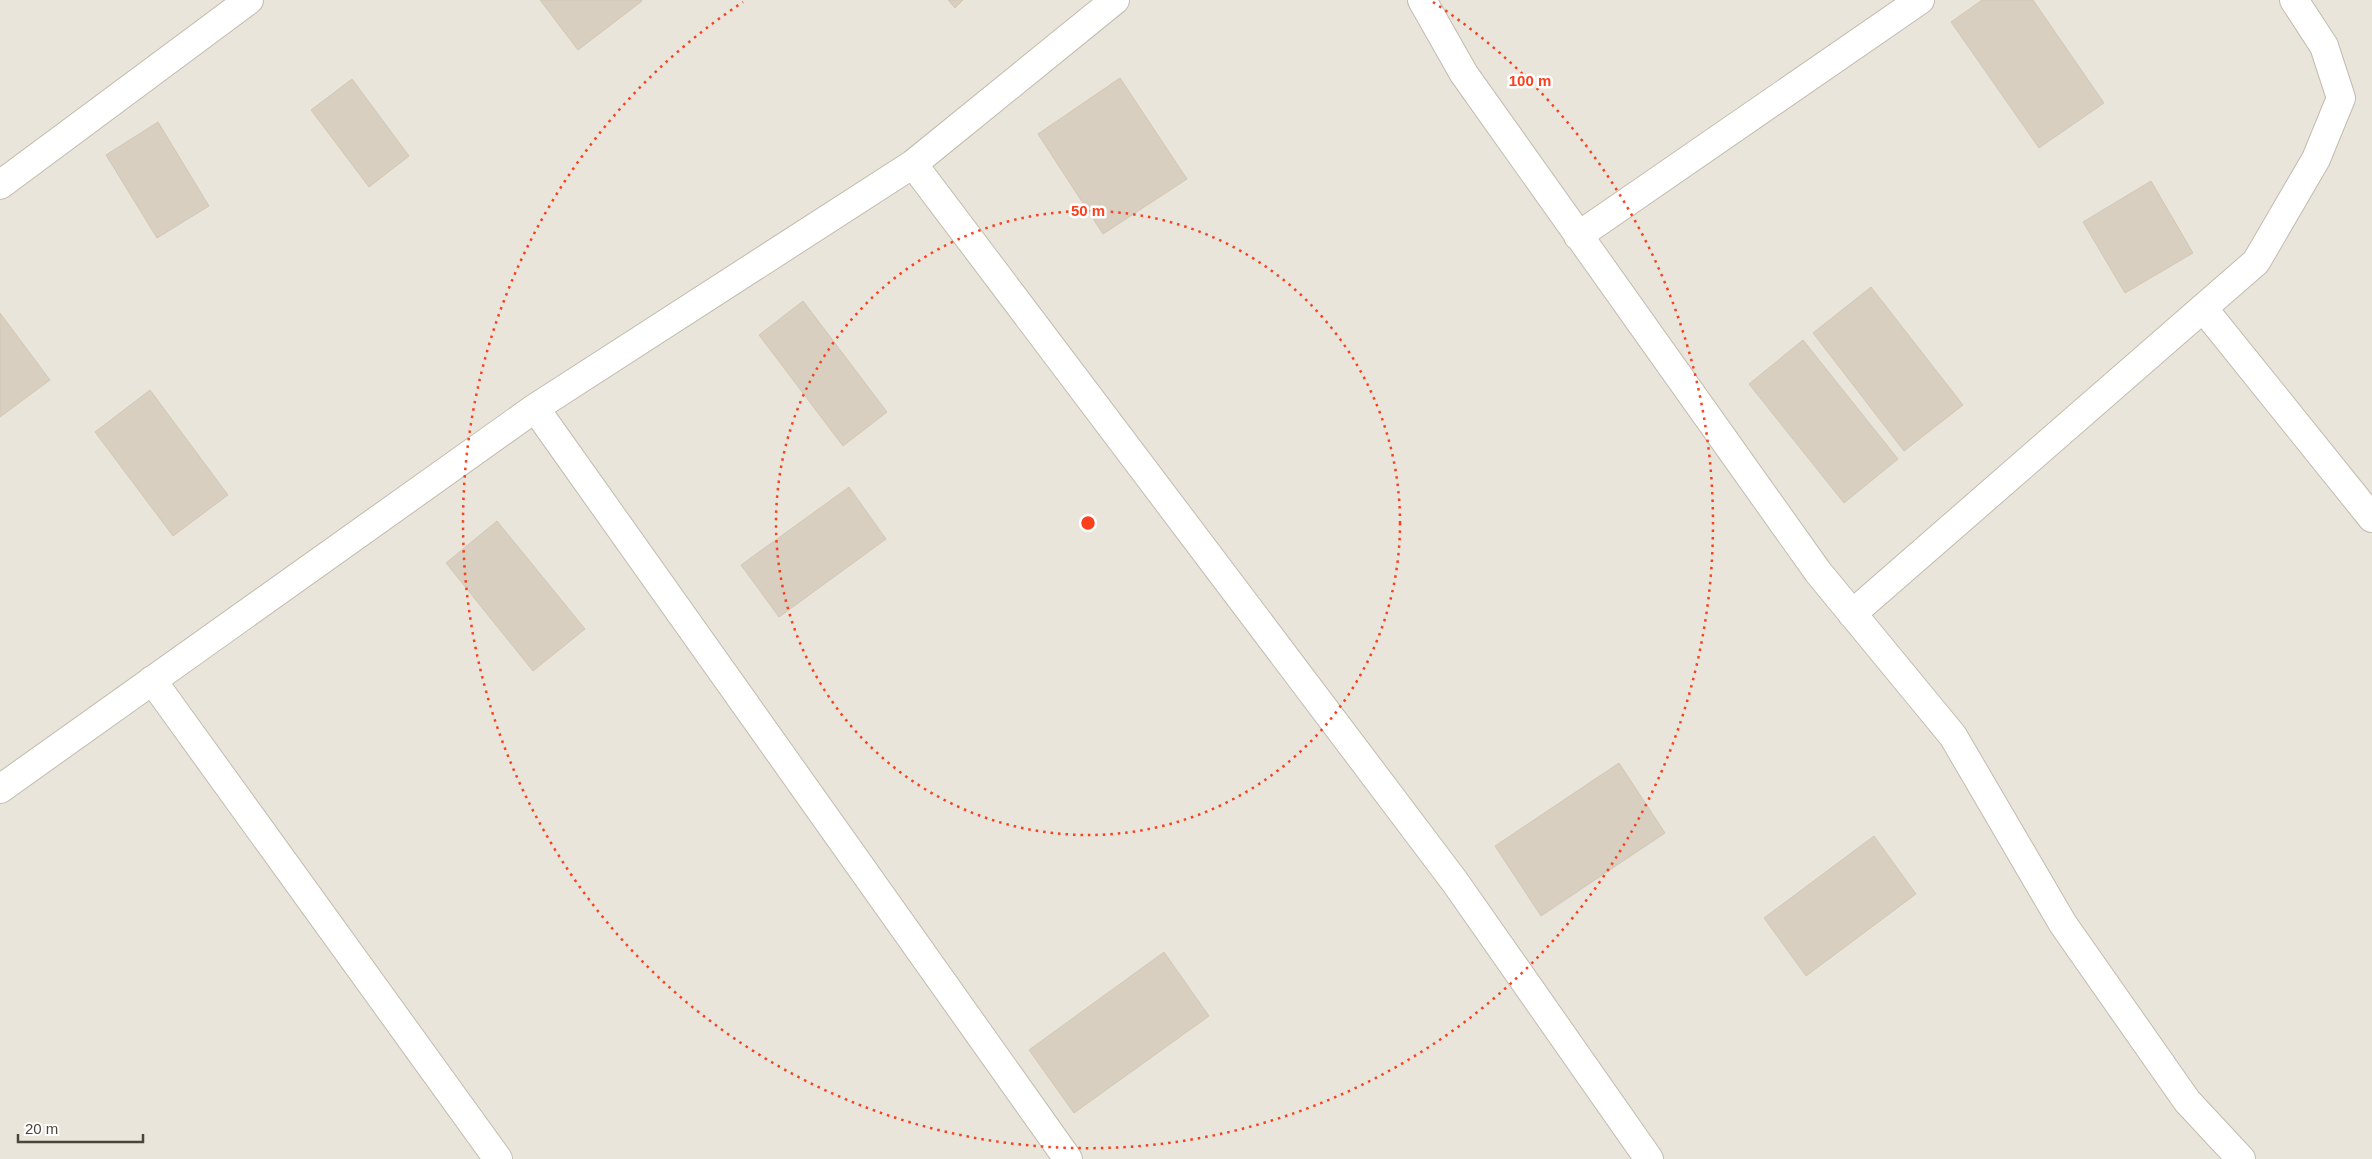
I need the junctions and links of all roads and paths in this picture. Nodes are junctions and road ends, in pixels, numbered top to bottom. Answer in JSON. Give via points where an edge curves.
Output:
{"nodes":[{"id":1,"x":249,"y":0,"type":"edge"},
{"id":2,"x":1114,"y":0,"type":"edge"},
{"id":3,"x":1422,"y":0,"type":"edge"},
{"id":4,"x":1920,"y":0,"type":"edge"},
{"id":5,"x":2294,"y":0,"type":"edge"},
{"id":6,"x":913,"y":164,"type":"junction"},
{"id":7,"x":0,"y":185,"type":"edge"},
{"id":8,"x":1578,"y":236,"type":"junction"},
{"id":9,"x":2203,"y":308,"type":"junction"},
{"id":10,"x":535,"y":408,"type":"junction"},
{"id":11,"x":2372,"y":518,"type":"edge"},
{"id":12,"x":1852,"y":614,"type":"junction"},
{"id":13,"x":152,"y":680,"type":"junction"},
{"id":14,"x":0,"y":790,"type":"edge"},
{"id":15,"x":498,"y":1159,"type":"edge"},
{"id":16,"x":1068,"y":1159,"type":"edge"},
{"id":17,"x":1649,"y":1159,"type":"edge"},
{"id":18,"x":2241,"y":1159,"type":"edge"}],
"edges":[{"from":1,"to":7,"type":"street"},
{"from":2,"to":6,"type":"street"},
{"from":3,"to":8,"type":"street","via":[[1464,74]]},
{"from":4,"to":8,"type":"street"},
{"from":5,"to":9,"type":"street","via":[[2324,46],[2341,98],[2316,160],[2256,262]]},
{"from":6,"to":10,"type":"street"},
{"from":6,"to":17,"type":"street","via":[[1455,882]]},
{"from":8,"to":12,"type":"street","via":[[1818,572]]},
{"from":9,"to":11,"type":"street"},
{"from":9,"to":12,"type":"street"},
{"from":10,"to":13,"type":"street"},
{"from":10,"to":16,"type":"street"},
{"from":12,"to":18,"type":"street","via":[[1953,736],[2063,924],[2187,1101]]},
{"from":13,"to":14,"type":"street"},
{"from":13,"to":15,"type":"street"}]}
